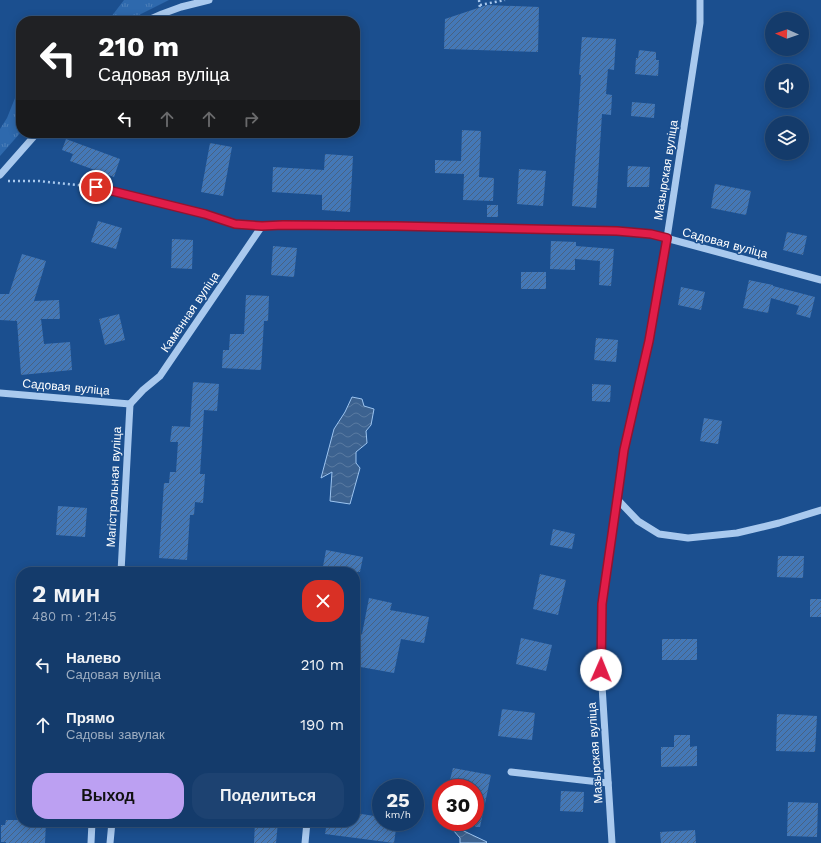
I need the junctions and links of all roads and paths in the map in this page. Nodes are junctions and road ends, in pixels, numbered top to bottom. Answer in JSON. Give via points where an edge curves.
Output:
{"nodes":[{"id":1,"x":209,"y":0,"type":"edge"},
{"id":2,"x":479,"y":0,"type":"edge"},
{"id":3,"x":504,"y":0,"type":"edge"},
{"id":4,"x":700,"y":0,"type":"edge"},
{"id":5,"x":157,"y":16,"type":"edge"},
{"id":6,"x":33,"y":138,"type":"edge"},
{"id":7,"x":0,"y":175,"type":"edge"},
{"id":8,"x":8,"y":181,"type":"dead end"},
{"id":9,"x":96,"y":187,"type":"joint"},
{"id":10,"x":262,"y":226,"type":"junction"},
{"id":11,"x":667,"y":238,"type":"junction"},
{"id":12,"x":821,"y":280,"type":"edge"},
{"id":13,"x":0,"y":393,"type":"edge"},
{"id":14,"x":130,"y":404,"type":"junction"},
{"id":15,"x":617,"y":499,"type":"junction"},
{"id":16,"x":821,"y":510,"type":"edge"},
{"id":17,"x":121,"y":567,"type":"edge"},
{"id":18,"x":511,"y":772,"type":"dead end"},
{"id":19,"x":608,"y":783,"type":"junction"},
{"id":20,"x":92,"y":827,"type":"edge"},
{"id":21,"x":112,"y":827,"type":"edge"},
{"id":22,"x":307,"y":827,"type":"edge"},
{"id":23,"x":90,"y":843,"type":"edge"},
{"id":24,"x":110,"y":843,"type":"edge"},
{"id":25,"x":305,"y":843,"type":"edge"},
{"id":26,"x":612,"y":843,"type":"edge"}],
"edges":[{"from":1,"to":5,"type":"street"},
{"from":2,"to":3,"type":"path","via":[[480,6]]},
{"from":4,"to":11,"type":"street","name":"Мазырская вуліца","via":[[700,23]]},
{"from":6,"to":7,"type":"street"},
{"from":8,"to":9,"type":"path","via":[[39,181]]},
{"from":9,"to":10,"type":"street","name":"Садовая вуліца","via":[[235,224]]},
{"from":10,"to":11,"type":"street","name":"Садовая вуліца","via":[[617,231]]},
{"from":10,"to":14,"type":"street","name":"Каменная вуліца","via":[[160,376]]},
{"from":11,"to":12,"type":"street","name":"Садовая вуліца"},
{"from":11,"to":15,"type":"street","name":"Мазырская вуліца","via":[[649,341],[624,450]]},
{"from":13,"to":14,"type":"street","name":"Садовая вуліца"},
{"from":14,"to":17,"type":"street","name":"Магістральная вуліца"},
{"from":15,"to":16,"type":"street","via":[[638,521],[658,534],[688,538],[737,533]]},
{"from":15,"to":19,"type":"street","name":"Мазырская вуліца","via":[[602,604],[601,670]]},
{"from":18,"to":19,"type":"street"},
{"from":19,"to":26,"type":"street","name":"Мазырская вуліца"},
{"from":20,"to":23,"type":"street"},
{"from":21,"to":24,"type":"street"},
{"from":22,"to":25,"type":"street"}]}
